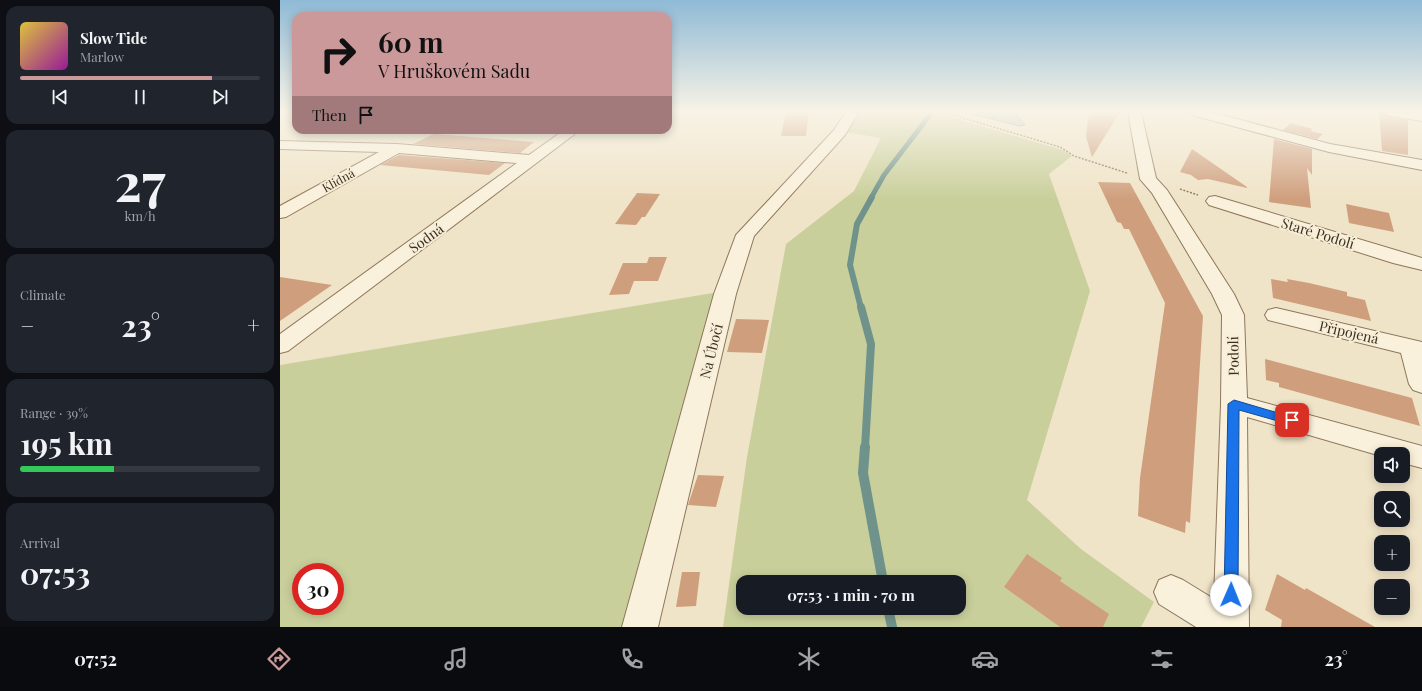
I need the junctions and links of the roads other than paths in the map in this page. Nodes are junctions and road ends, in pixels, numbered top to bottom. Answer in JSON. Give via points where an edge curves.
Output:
{"nodes":[{"id":1,"x":557,"y":141,"type":"edge"},
{"id":2,"x":831,"y":141,"type":"edge"},
{"id":3,"x":1140,"y":141,"type":"edge"},
{"id":4,"x":1304,"y":141,"type":"edge"},
{"id":5,"x":282,"y":146,"type":"edge"},
{"id":6,"x":397,"y":148,"type":"junction"},
{"id":7,"x":531,"y":160,"type":"junction"},
{"id":8,"x":1422,"y":165,"type":"edge"},
{"id":9,"x":1215,"y":201,"type":"road end"},
{"id":10,"x":280,"y":213,"type":"edge"},
{"id":11,"x":1422,"y":264,"type":"edge"},
{"id":12,"x":1276,"y":315,"type":"dead end"},
{"id":13,"x":280,"y":345,"type":"edge"},
{"id":14,"x":1416,"y":348,"type":"edge"},
{"id":15,"x":1422,"y":384,"type":"edge"},
{"id":16,"x":1234,"y":404,"type":"junction"},
{"id":17,"x":1422,"y":457,"type":"edge"},
{"id":18,"x":1171,"y":592,"type":"dead end"},
{"id":19,"x":640,"y":627,"type":"edge"},
{"id":20,"x":1229,"y":627,"type":"edge"}],
"edges":[{"from":1,"to":7,"type":"street","name":"Sodná"},
{"from":2,"to":19,"type":"street","name":"Na Úbočí","via":[[745,235],[725,294]]},
{"from":3,"to":16,"type":"street","name":"Podolí","via":[[1148,179],[1159,190],[1233,314]]},
{"from":4,"to":8,"type":"street"},
{"from":5,"to":6,"type":"street"},
{"from":6,"to":7,"type":"street"},
{"from":6,"to":10,"type":"street","name":"Klidná"},
{"from":7,"to":13,"type":"street","name":"Sodná"},
{"from":9,"to":11,"type":"street","name":"Staré Podolí"},
{"from":12,"to":14,"type":"street","name":"Připojená"},
{"from":14,"to":15,"type":"street"},
{"from":16,"to":17,"type":"street"},
{"from":16,"to":20,"type":"street","name":"Podolí"},
{"from":18,"to":20,"type":"street"}]}
